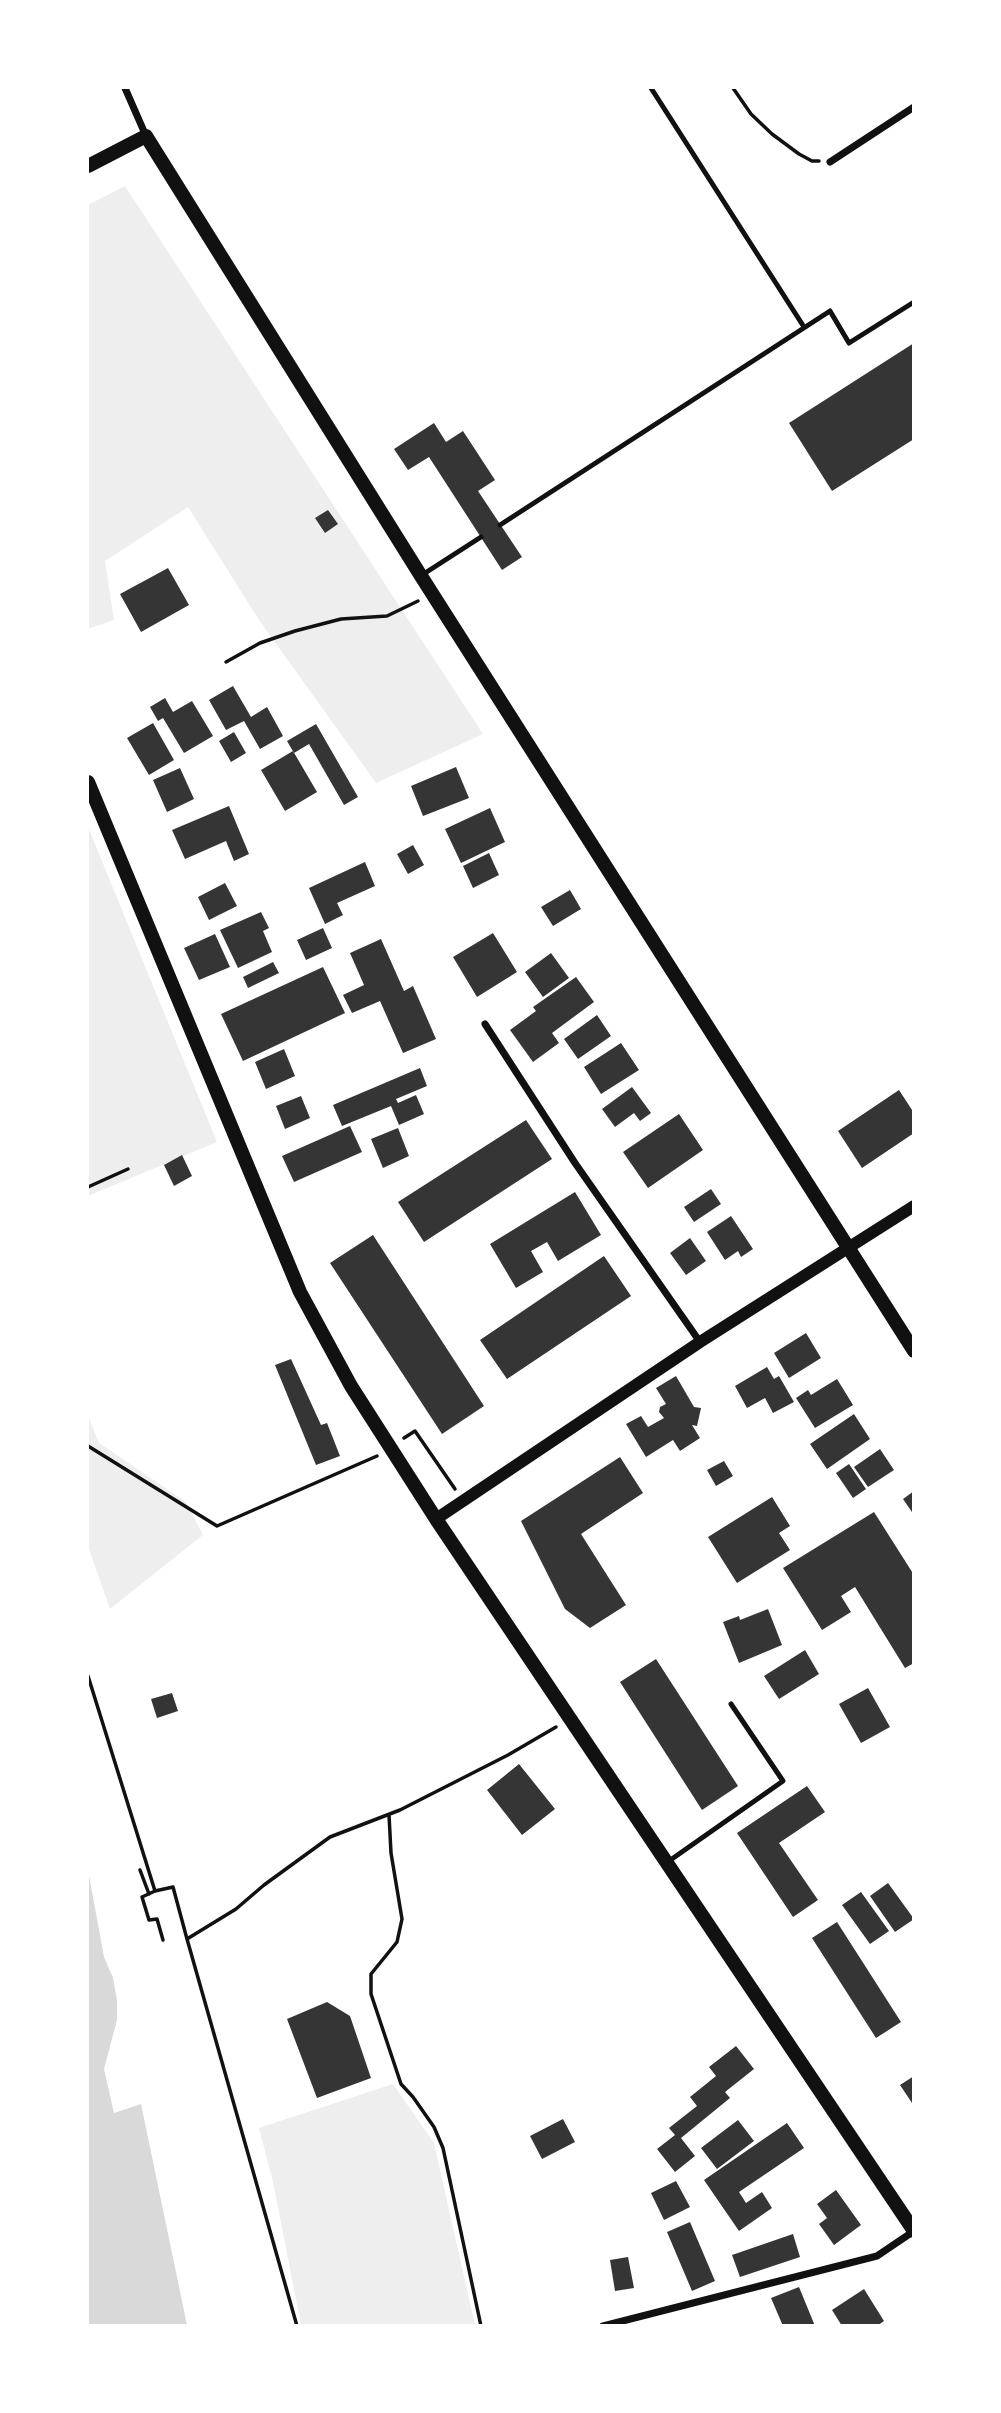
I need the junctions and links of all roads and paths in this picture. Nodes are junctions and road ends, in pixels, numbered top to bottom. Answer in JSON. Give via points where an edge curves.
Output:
{"nodes":[{"id":1,"x":125,"y":88,"type":"edge"},
{"id":2,"x":651,"y":88,"type":"edge"},
{"id":3,"x":733,"y":88,"type":"edge"},
{"id":4,"x":914,"y":107,"type":"edge"},
{"id":5,"x":146,"y":136,"type":"junction"},
{"id":6,"x":830,"y":162,"type":"joint"},
{"id":7,"x":88,"y":166,"type":"edge"},
{"id":8,"x":914,"y":302,"type":"edge"},
{"id":9,"x":804,"y":327,"type":"junction"},
{"id":10,"x":500,"y":525,"type":"dead end"},
{"id":11,"x":481,"y":537,"type":"dead end"},
{"id":12,"x":421,"y":576,"type":"junction"},
{"id":13,"x":432,"y":593,"type":"junction"},
{"id":14,"x":226,"y":662,"type":"dead end"},
{"id":15,"x":88,"y":782,"type":"edge"},
{"id":16,"x":485,"y":1024,"type":"dead end"},
{"id":17,"x":128,"y":1169,"type":"dead end"},
{"id":18,"x":88,"y":1187,"type":"edge"},
{"id":19,"x":914,"y":1206,"type":"edge"},
{"id":20,"x":847,"y":1249,"type":"junction"},
{"id":21,"x":700,"y":1342,"type":"junction"},
{"id":22,"x":914,"y":1351,"type":"edge"},
{"id":23,"x":88,"y":1446,"type":"edge"},
{"id":24,"x":390,"y":1448,"type":"junction"},
{"id":25,"x":463,"y":1501,"type":"junction"},
{"id":26,"x":436,"y":1519,"type":"junction"},
{"id":27,"x":88,"y":1676,"type":"edge"},
{"id":28,"x":731,"y":1704,"type":"dead end"},
{"id":29,"x":570,"y":1718,"type":"junction"},
{"id":30,"x":389,"y":1815,"type":"junction"},
{"id":31,"x":667,"y":1863,"type":"junction"},
{"id":32,"x":140,"y":1870,"type":"dead end"},
{"id":33,"x":155,"y":1891,"type":"junction"},
{"id":34,"x":149,"y":1894,"type":"junction"},
{"id":35,"x":187,"y":1938,"type":"junction"},
{"id":36,"x":163,"y":1940,"type":"dead end"},
{"id":37,"x":914,"y":2231,"type":"edge"},
{"id":38,"x":297,"y":2326,"type":"edge"},
{"id":39,"x":481,"y":2326,"type":"edge"},
{"id":40,"x":603,"y":2326,"type":"edge"}],
"edges":[{"from":1,"to":5,"type":"street"},
{"from":2,"to":9,"type":"lane"},
{"from":3,"to":6,"type":"path","via":[[751,114],[790,148],[813,161]]},
{"from":4,"to":6,"type":"street"},
{"from":5,"to":7,"type":"main road"},
{"from":5,"to":12,"type":"main road"},
{"from":8,"to":9,"type":"lane","via":[[849,343],[830,311]]},
{"from":9,"to":10,"type":"lane"},
{"from":11,"to":12,"type":"lane"},
{"from":12,"to":13,"type":"main road"},
{"from":13,"to":14,"type":"path","via":[[387,616],[341,619],[260,643]]},
{"from":13,"to":20,"type":"main road"},
{"from":15,"to":24,"type":"main road","via":[[300,1292]]},
{"from":16,"to":21,"type":"street"},
{"from":17,"to":18,"type":"path"},
{"from":19,"to":20,"type":"street"},
{"from":20,"to":21,"type":"street"},
{"from":20,"to":22,"type":"main road"},
{"from":21,"to":25,"type":"street"},
{"from":23,"to":24,"type":"path","via":[[217,1526]]},
{"from":24,"to":25,"type":"path","via":[[415,1431]]},
{"from":24,"to":26,"type":"main road"},
{"from":25,"to":26,"type":"street"},
{"from":26,"to":29,"type":"main road"},
{"from":27,"to":33,"type":"path"},
{"from":28,"to":31,"type":"lane","via":[[783,1781]]},
{"from":29,"to":30,"type":"path"},
{"from":29,"to":31,"type":"main road"},
{"from":30,"to":35,"type":"path","via":[[330,1837],[236,1909]]},
{"from":30,"to":39,"type":"path","via":[[402,1919],[397,1941],[371,1974],[371,1994],[401,2084],[434,2127],[443,2148]]},
{"from":31,"to":37,"type":"main road"},
{"from":32,"to":34,"type":"path"},
{"from":33,"to":34,"type":"path"},
{"from":33,"to":35,"type":"path","via":[[173,1886]]},
{"from":34,"to":36,"type":"path","via":[[142,1896],[149,1920],[157,1919]]},
{"from":35,"to":38,"type":"path"},
{"from":37,"to":40,"type":"street","via":[[877,2256]]}]}
